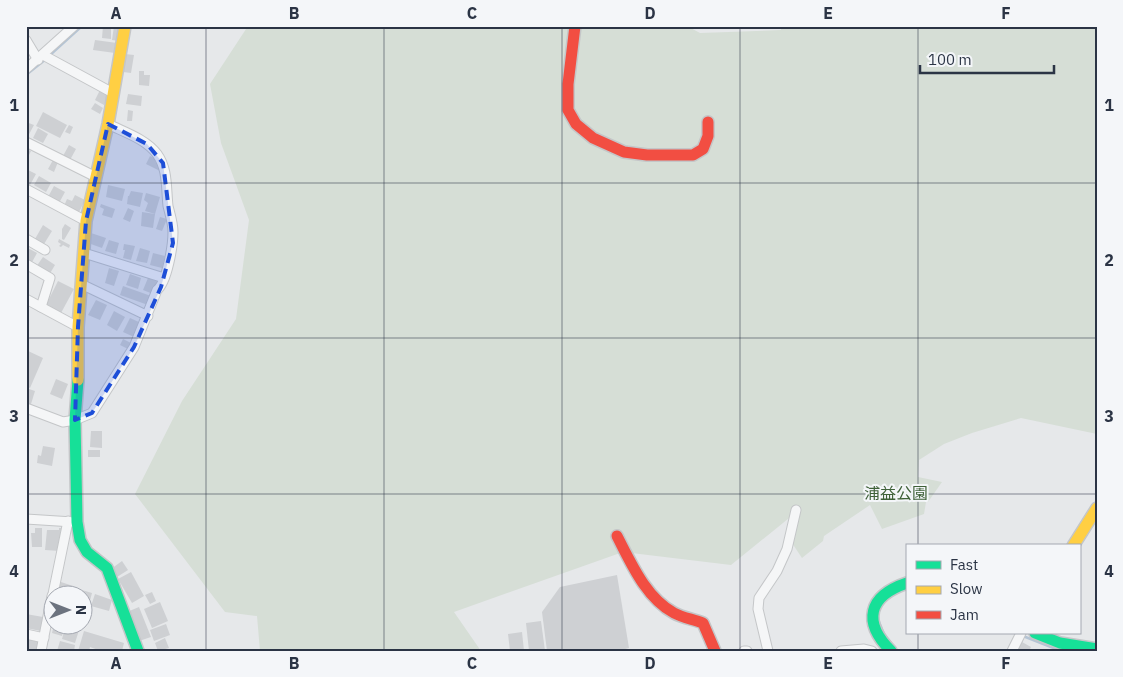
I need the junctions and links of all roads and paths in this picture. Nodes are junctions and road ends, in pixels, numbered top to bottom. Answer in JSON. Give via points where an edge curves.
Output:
{"nodes":[{"id":1,"x":74,"y":26,"type":"edge"},
{"id":2,"x":125,"y":26,"type":"edge"},
{"id":3,"x":575,"y":26,"type":"edge"},
{"id":4,"x":26,"y":40,"type":"edge"},
{"id":5,"x":44,"y":58,"type":"junction"},
{"id":6,"x":26,"y":69,"type":"edge"},
{"id":7,"x":114,"y":93,"type":"junction"},
{"id":8,"x":708,"y":122,"type":"dead end"},
{"id":9,"x":108,"y":124,"type":"junction"},
{"id":10,"x":26,"y":142,"type":"edge"},
{"id":11,"x":96,"y":177,"type":"junction"},
{"id":12,"x":26,"y":189,"type":"edge"},
{"id":13,"x":86,"y":221,"type":"junction"},
{"id":14,"x":26,"y":239,"type":"edge"},
{"id":15,"x":45,"y":250,"type":"dead end"},
{"id":16,"x":84,"y":253,"type":"junction"},
{"id":17,"x":26,"y":264,"type":"edge"},
{"id":18,"x":164,"y":278,"type":"junction"},
{"id":19,"x":81,"y":284,"type":"junction"},
{"id":20,"x":26,"y":300,"type":"edge"},
{"id":21,"x":41,"y":307,"type":"junction"},
{"id":22,"x":148,"y":316,"type":"junction"},
{"id":23,"x":78,"y":327,"type":"junction"},
{"id":24,"x":26,"y":408,"type":"edge"},
{"id":25,"x":75,"y":420,"type":"junction"},
{"id":26,"x":1097,"y":508,"type":"edge"},
{"id":27,"x":796,"y":510,"type":"dead end"},
{"id":28,"x":26,"y":518,"type":"edge"},
{"id":29,"x":73,"y":522,"type":"junction"},
{"id":30,"x":617,"y":536,"type":"dead end"},
{"id":31,"x":1074,"y":544,"type":"edge"},
{"id":32,"x":906,"y":583,"type":"edge"},
{"id":33,"x":56,"y":584,"type":"edge"},
{"id":34,"x":26,"y":634,"type":"edge"},
{"id":35,"x":45,"y":634,"type":"edge"},
{"id":36,"x":1020,"y":634,"type":"edge"},
{"id":37,"x":1038,"y":634,"type":"edge"},
{"id":38,"x":44,"y":638,"type":"junction"},
{"id":39,"x":1097,"y":649,"type":"edge"},
{"id":40,"x":41,"y":651,"type":"edge"},
{"id":41,"x":138,"y":651,"type":"edge"},
{"id":42,"x":715,"y":651,"type":"edge"},
{"id":43,"x":768,"y":651,"type":"edge"},
{"id":44,"x":841,"y":651,"type":"edge"},
{"id":45,"x":872,"y":651,"type":"edge"},
{"id":46,"x":892,"y":651,"type":"edge"},
{"id":47,"x":1012,"y":651,"type":"edge"}],
"edges":[{"from":1,"to":5,"type":"street"},
{"from":2,"to":7,"type":"street"},
{"from":3,"to":8,"type":"street","via":[[568,110],[576,124],[593,138],[624,152],[646,156],[693,155],[703,150]]},
{"from":4,"to":5,"type":"street"},
{"from":5,"to":6,"type":"street"},
{"from":5,"to":7,"type":"street"},
{"from":7,"to":9,"type":"street"},
{"from":9,"to":11,"type":"street"},
{"from":9,"to":18,"type":"street","via":[[147,144],[163,163],[174,230]]},
{"from":10,"to":11,"type":"street"},
{"from":11,"to":13,"type":"street"},
{"from":12,"to":13,"type":"street"},
{"from":13,"to":16,"type":"street"},
{"from":14,"to":15,"type":"street"},
{"from":16,"to":18,"type":"street"},
{"from":16,"to":19,"type":"street"},
{"from":17,"to":21,"type":"street","via":[[50,278]]},
{"from":18,"to":22,"type":"street"},
{"from":19,"to":22,"type":"street"},
{"from":19,"to":23,"type":"street"},
{"from":20,"to":21,"type":"street"},
{"from":21,"to":23,"type":"street"},
{"from":22,"to":25,"type":"street","via":[[134,347],[92,413]]},
{"from":23,"to":25,"type":"street"},
{"from":24,"to":25,"type":"street","via":[[64,422]]},
{"from":25,"to":29,"type":"street"},
{"from":26,"to":31,"type":"street"},
{"from":27,"to":43,"type":"street","via":[[787,549],[759,598],[758,609]]},
{"from":28,"to":29,"type":"street"},
{"from":29,"to":33,"type":"street"},
{"from":29,"to":41,"type":"street","via":[[87,552],[107,568]]},
{"from":30,"to":42,"type":"street","via":[[631,564],[655,598],[684,618],[703,623]]},
{"from":32,"to":46,"type":"street","via":[[882,594],[873,607],[873,623],[878,636]]},
{"from":34,"to":38,"type":"street"},
{"from":35,"to":38,"type":"street"},
{"from":36,"to":47,"type":"street"},
{"from":37,"to":39,"type":"street","via":[[1060,643]]},
{"from":38,"to":40,"type":"street"},
{"from":44,"to":45,"type":"street"}]}
